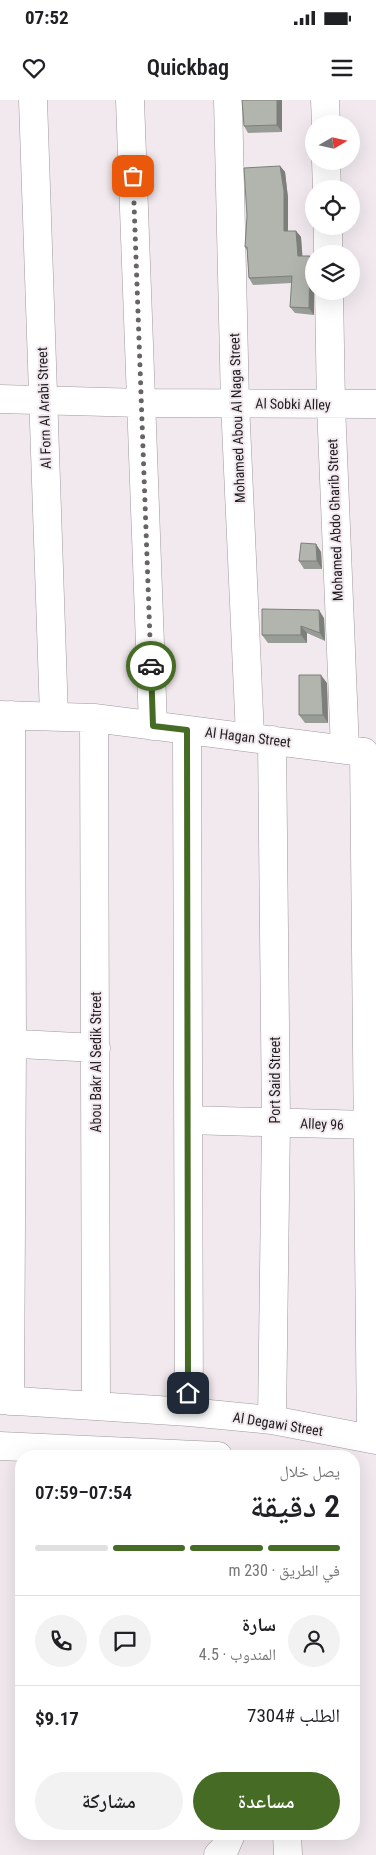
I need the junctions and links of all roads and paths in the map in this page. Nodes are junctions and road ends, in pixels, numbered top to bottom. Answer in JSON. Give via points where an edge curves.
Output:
{"nodes":[{"id":1,"x":33,"y":100,"type":"edge"},
{"id":2,"x":130,"y":100,"type":"edge"},
{"id":3,"x":228,"y":100,"type":"edge"},
{"id":4,"x":325,"y":100,"type":"edge"},
{"id":5,"x":326,"y":115,"type":"edge"},
{"id":6,"x":329,"y":300,"type":"edge"},
{"id":7,"x":0,"y":399,"type":"edge"},
{"id":8,"x":44,"y":400,"type":"junction"},
{"id":9,"x":141,"y":403,"type":"junction"},
{"id":10,"x":235,"y":403,"type":"junction"},
{"id":11,"x":376,"y":404,"type":"edge"},
{"id":12,"x":331,"y":405,"type":"junction"},
{"id":13,"x":5,"y":715,"type":"edge"},
{"id":14,"x":54,"y":716,"type":"junction"},
{"id":15,"x":94,"y":718,"type":"junction"},
{"id":16,"x":153,"y":726,"type":"junction"},
{"id":17,"x":187,"y":730,"type":"junction"},
{"id":18,"x":261,"y":738,"type":"junction"},
{"id":19,"x":361,"y":752,"type":"edge"},
{"id":20,"x":6,"y":1043,"type":"edge"},
{"id":21,"x":96,"y":1048,"type":"junction"},
{"id":22,"x":188,"y":1120,"type":"junction"},
{"id":23,"x":276,"y":1123,"type":"junction"},
{"id":24,"x":367,"y":1125,"type":"junction"},
{"id":25,"x":5,"y":1401,"type":"edge"},
{"id":26,"x":96,"y":1406,"type":"junction"},
{"id":27,"x":188,"y":1412,"type":"junction"},
{"id":28,"x":272,"y":1420,"type":"junction"},
{"id":29,"x":373,"y":1440,"type":"edge"},
{"id":30,"x":0,"y":1446,"type":"edge"},
{"id":31,"x":21,"y":1450,"type":"edge"},
{"id":32,"x":228,"y":1840,"type":"edge"},
{"id":33,"x":287,"y":1840,"type":"edge"},
{"id":34,"x":218,"y":1855,"type":"edge"},
{"id":35,"x":288,"y":1855,"type":"edge"}],
"edges":[{"from":1,"to":8,"type":"street","name":"Al Forn Al Arabi Street"},
{"from":2,"to":9,"type":"street"},
{"from":3,"to":10,"type":"street","name":"Mohamed Abou Al Naga Street"},
{"from":4,"to":5,"type":"street"},
{"from":6,"to":12,"type":"street","name":"Mohamed Abdo Gharib Street"},
{"from":7,"to":8,"type":"street","name":"Al Sobki Alley"},
{"from":8,"to":9,"type":"street","name":"Al Sobki Alley"},
{"from":8,"to":14,"type":"street","name":"Al Forn Al Arabi Street"},
{"from":9,"to":10,"type":"street","name":"Al Sobki Alley"},
{"from":9,"to":16,"type":"street"},
{"from":10,"to":12,"type":"street","name":"Al Sobki Alley"},
{"from":10,"to":18,"type":"street","name":"Mohamed Abou Al Naga Street"},
{"from":11,"to":12,"type":"street","name":"Al Sobki Alley"},
{"from":12,"to":19,"type":"street","name":"Mohamed Abdo Gharib Street"},
{"from":13,"to":14,"type":"street","name":"Al Hagan Street"},
{"from":13,"to":20,"type":"street"},
{"from":14,"to":15,"type":"street","name":"Al Hagan Street"},
{"from":15,"to":16,"type":"street","name":"Al Hagan Street"},
{"from":15,"to":21,"type":"street","name":"Abou Bakr Al Sedik Street"},
{"from":16,"to":17,"type":"street","name":"Al Hagan Street"},
{"from":17,"to":18,"type":"street","name":"Al Hagan Street"},
{"from":17,"to":22,"type":"street"},
{"from":18,"to":19,"type":"street","name":"Al Hagan Street"},
{"from":18,"to":23,"type":"street","name":"Port Said Street"},
{"from":19,"to":24,"type":"street","name":"Mohamed Abdo Gharib Street"},
{"from":20,"to":21,"type":"street"},
{"from":20,"to":25,"type":"street"},
{"from":21,"to":26,"type":"street","name":"Abou Bakr Al Sedik Street"},
{"from":22,"to":23,"type":"street","name":"Alley 96"},
{"from":22,"to":27,"type":"street"},
{"from":23,"to":24,"type":"street","name":"Alley 96"},
{"from":23,"to":28,"type":"street","name":"Port Said Street"},
{"from":24,"to":29,"type":"street","name":"Mohamed Abdo Gharib Street"},
{"from":25,"to":26,"type":"street","name":"Al Degawi Street"},
{"from":26,"to":27,"type":"street","name":"Al Degawi Street"},
{"from":27,"to":28,"type":"street","name":"Al Degawi Street"},
{"from":28,"to":29,"type":"street","name":"Al Degawi Street"},
{"from":30,"to":31,"type":"street"},
{"from":32,"to":34,"type":"street"},
{"from":33,"to":35,"type":"street"}]}
